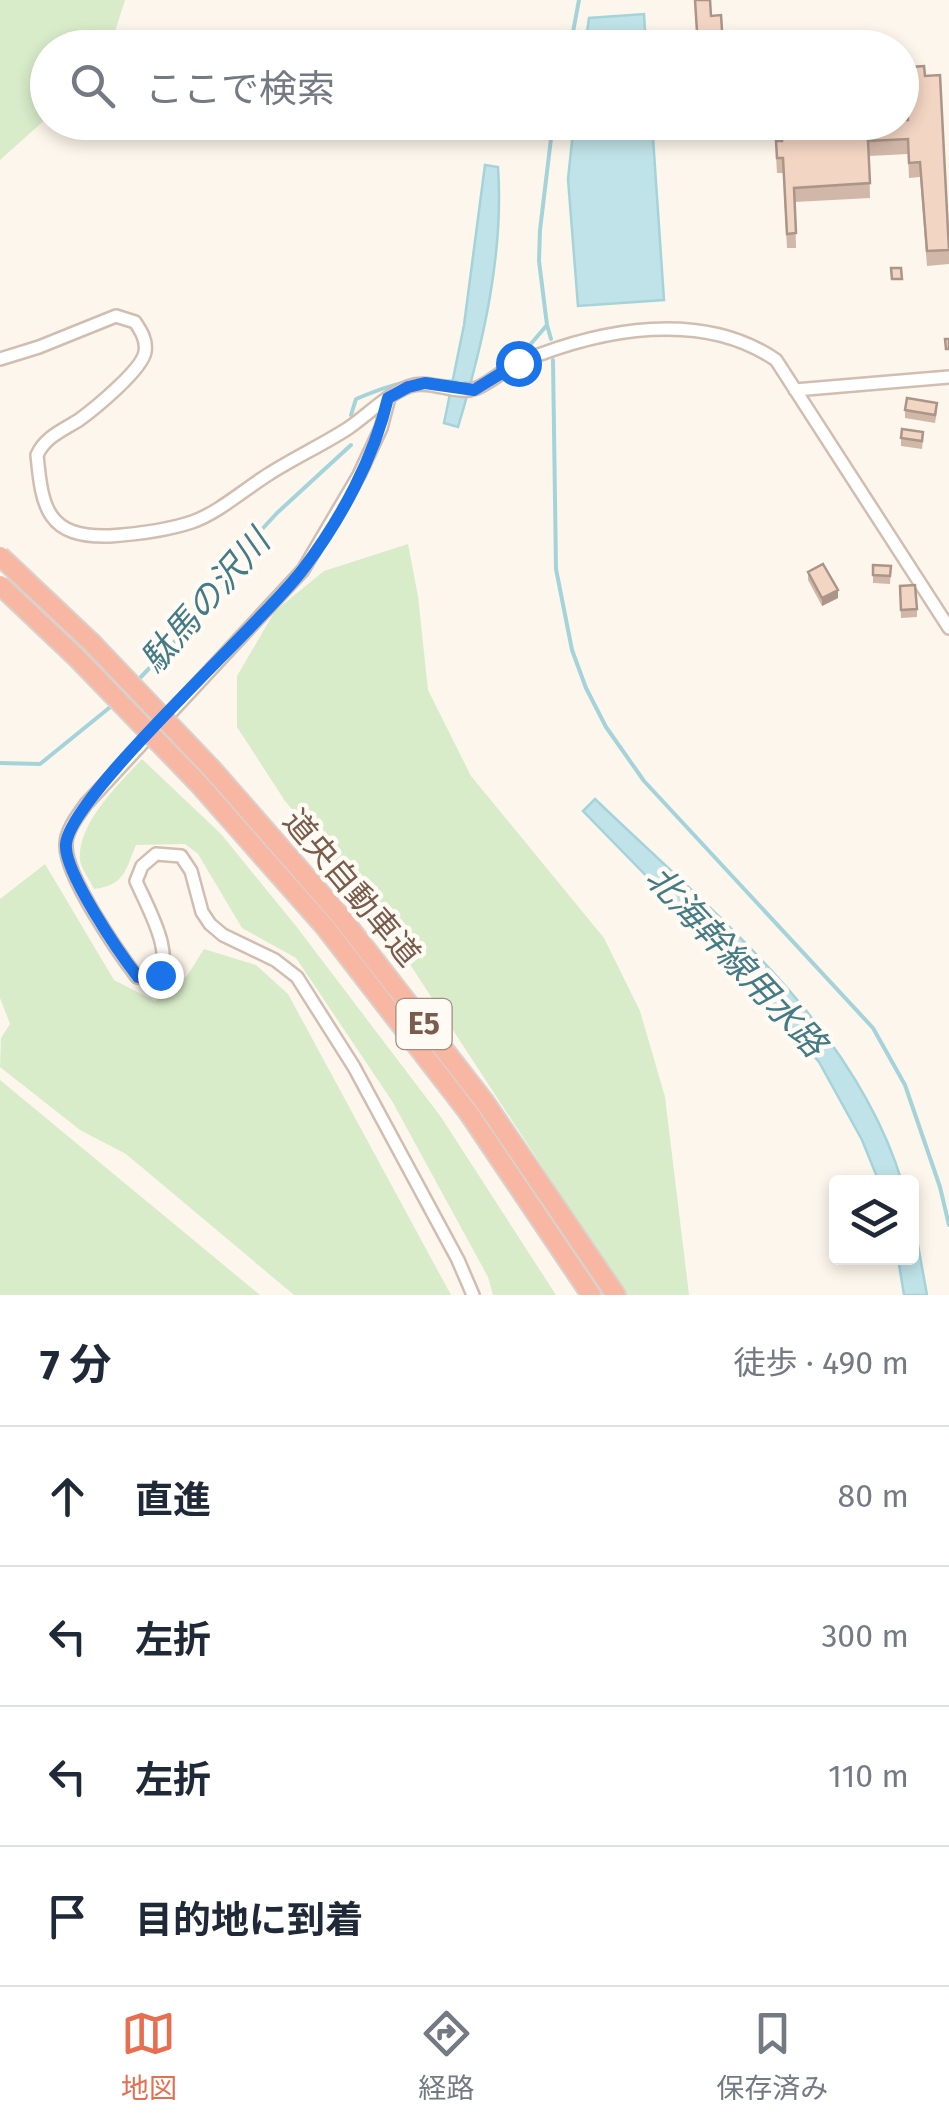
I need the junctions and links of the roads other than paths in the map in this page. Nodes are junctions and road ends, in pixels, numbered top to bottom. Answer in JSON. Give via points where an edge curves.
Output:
{"nodes":[{"id":1,"x":0,"y":359,"type":"edge"},
{"id":2,"x":949,"y":377,"type":"edge"},
{"id":3,"x":795,"y":390,"type":"junction"},
{"id":4,"x":388,"y":398,"type":"junction"},
{"id":5,"x":0,"y":556,"type":"edge"},
{"id":6,"x":0,"y":585,"type":"edge"},
{"id":7,"x":949,"y":628,"type":"edge"},
{"id":8,"x":473,"y":1295,"type":"edge"},
{"id":9,"x":591,"y":1295,"type":"edge"},
{"id":10,"x":616,"y":1295,"type":"edge"}],
"edges":[{"from":1,"to":4,"type":"street","via":[[116,316],[136,322],[144,335],[145,351],[130,374],[37,455],[45,511],[60,526],[97,536],[146,534],[195,521]]},
{"from":2,"to":3,"type":"street"},
{"from":3,"to":4,"type":"street","via":[[776,360],[755,345],[690,328],[574,343],[518,363],[474,390],[425,383]]},
{"from":3,"to":7,"type":"street"},
{"from":4,"to":8,"type":"street","via":[[360,475],[303,570],[86,804],[65,845],[78,882],[138,977],[152,980],[164,966],[136,881],[156,854],[182,856],[210,924],[297,977],[354,1068]]},
{"from":5,"to":10,"type":"highway","name":"道央自動車道","number":"E5","bridge":true,"via":[[212,770],[338,912],[484,1101]]},
{"from":6,"to":9,"type":"highway","name":"道央自動車道","number":"E5","bridge":true,"via":[[197,782],[324,927],[468,1112]]}]}
